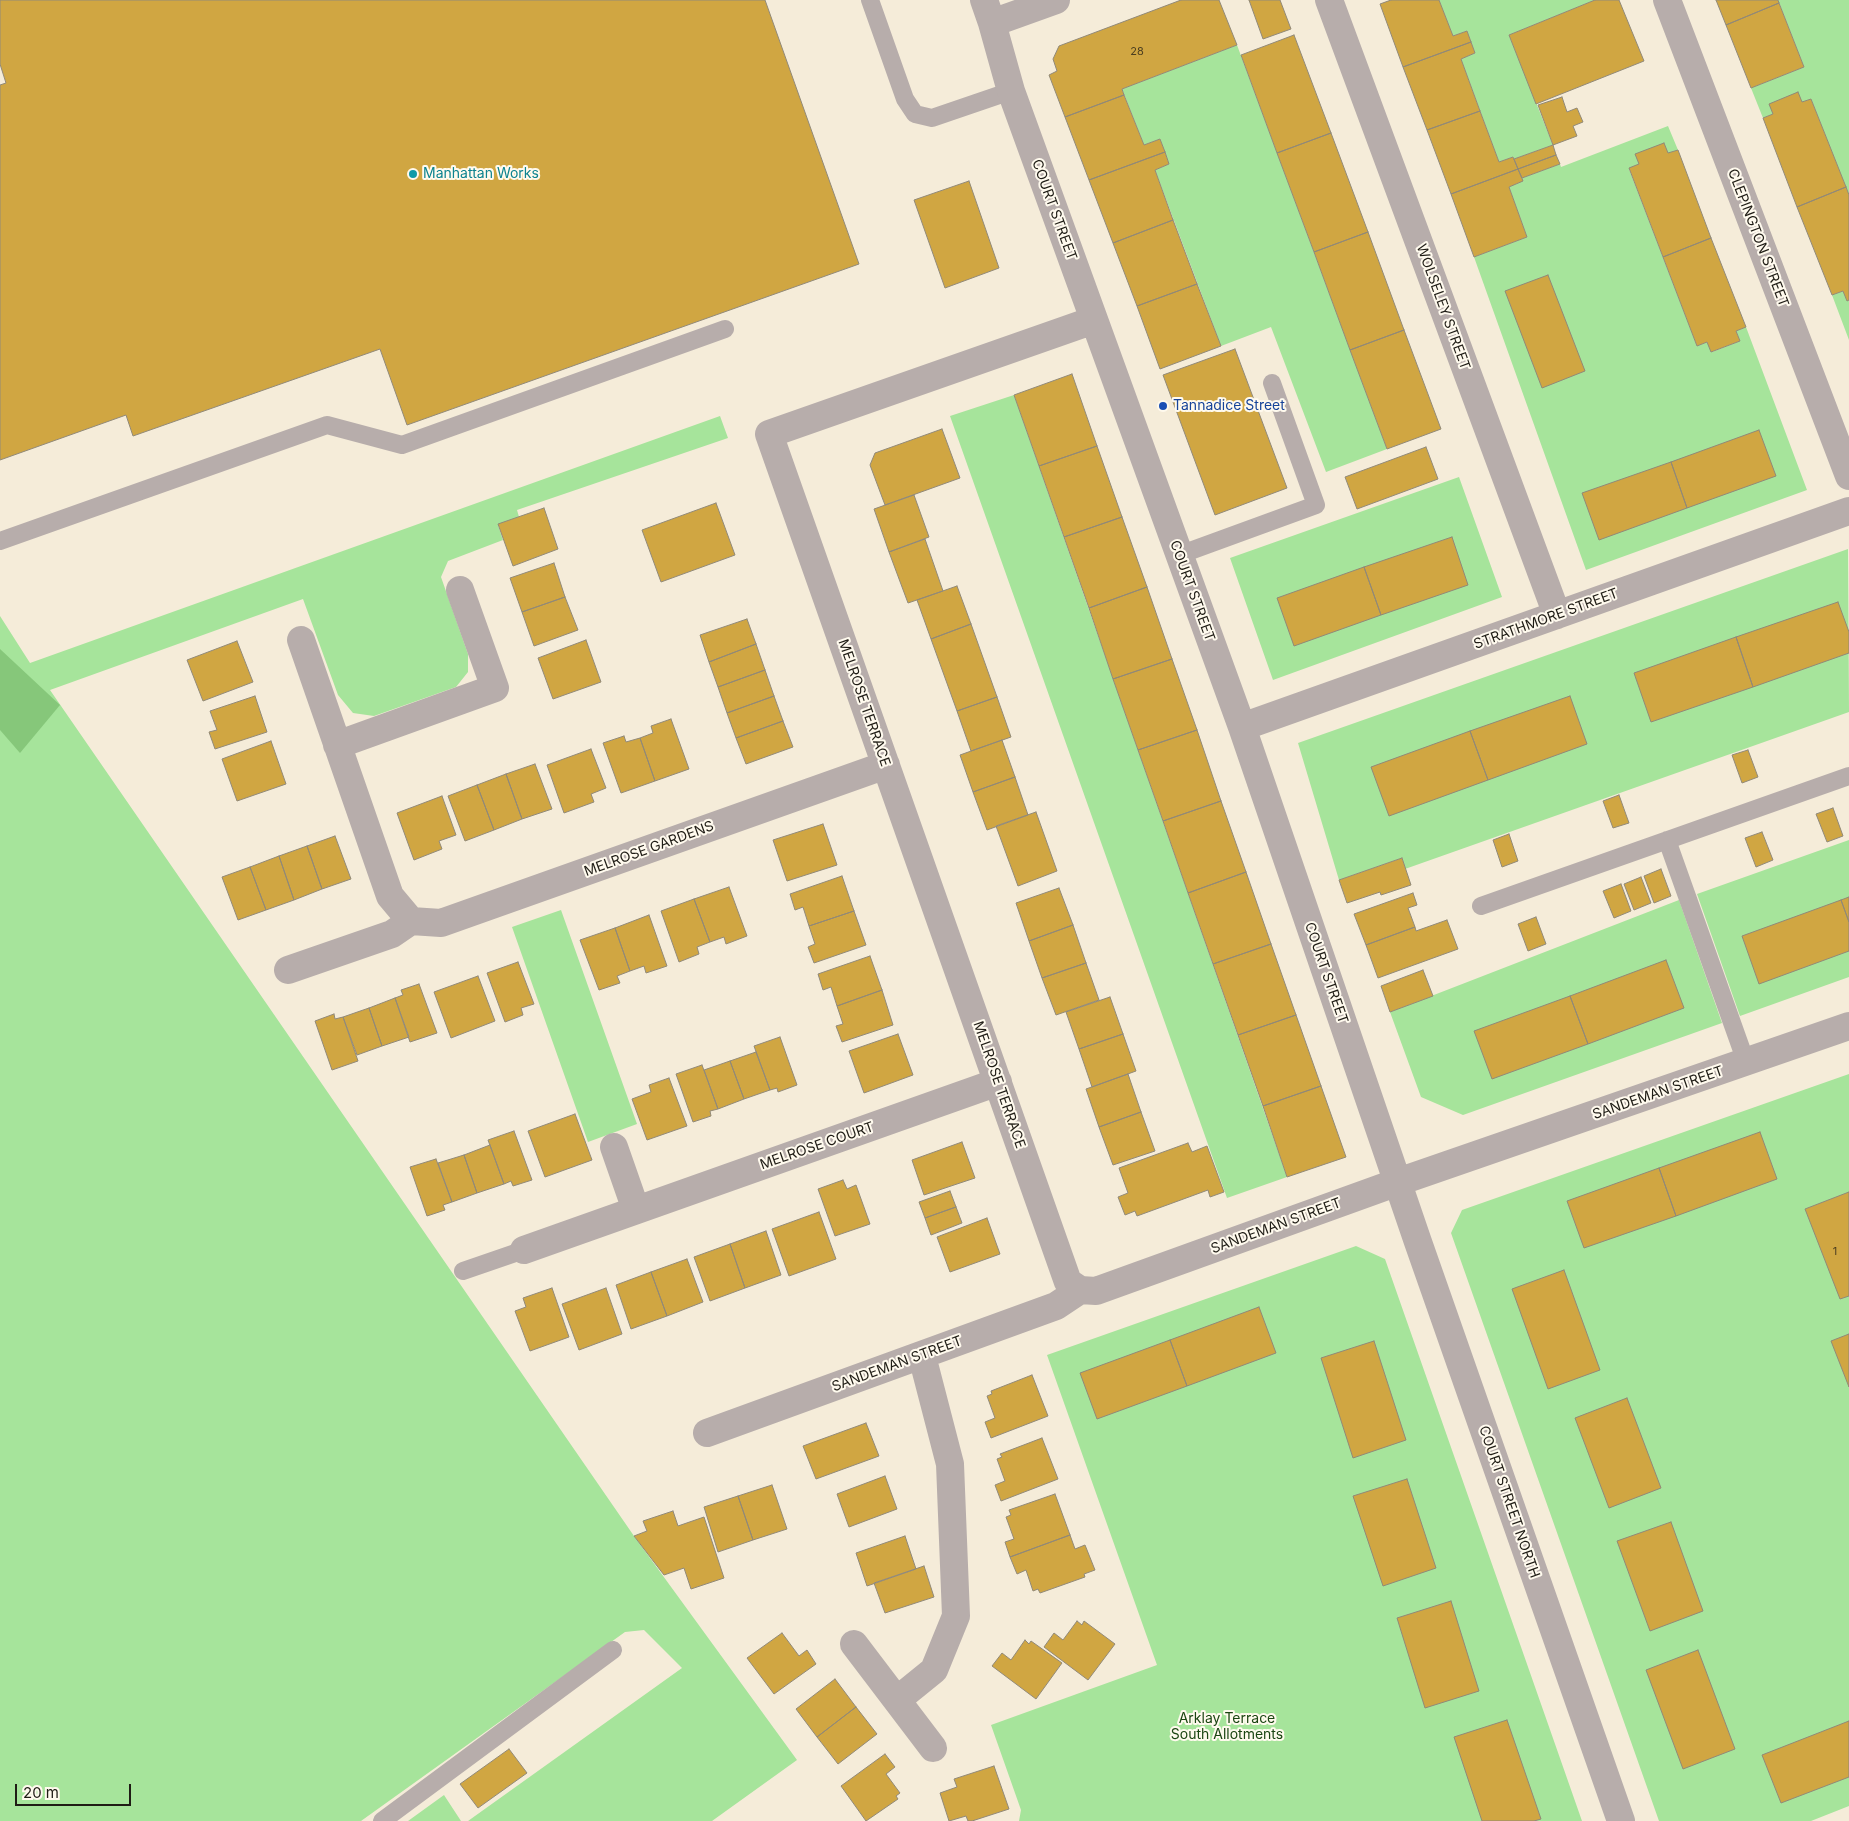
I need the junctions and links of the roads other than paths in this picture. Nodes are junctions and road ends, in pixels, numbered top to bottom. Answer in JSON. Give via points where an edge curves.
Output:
{"nodes":[{"id":1,"x":870,"y":0,"type":"edge"},
{"id":2,"x":1056,"y":0,"type":"edge"},
{"id":3,"x":1329,"y":0,"type":"edge"},
{"id":4,"x":1668,"y":0,"type":"edge"},
{"id":5,"x":988,"y":12,"type":"edge"},
{"id":6,"x":1011,"y":91,"type":"junction"},
{"id":7,"x":1094,"y":320,"type":"junction"},
{"id":8,"x":725,"y":330,"type":"dead end"},
{"id":9,"x":1272,"y":383,"type":"dead end"},
{"id":10,"x":1849,"y":476,"type":"edge"},
{"id":11,"x":1848,"y":515,"type":"edge"},
{"id":12,"x":0,"y":541,"type":"edge"},
{"id":13,"x":1179,"y":555,"type":"junction"},
{"id":14,"x":460,"y":590,"type":"dead end"},
{"id":15,"x":1557,"y":615,"type":"junction"},
{"id":16,"x":301,"y":640,"type":"dead end"},
{"id":17,"x":1242,"y":728,"type":"junction"},
{"id":18,"x":337,"y":745,"type":"junction"},
{"id":19,"x":886,"y":765,"type":"junction"},
{"id":20,"x":1849,"y":776,"type":"edge"},
{"id":21,"x":1667,"y":840,"type":"junction"},
{"id":22,"x":1481,"y":906,"type":"dead end"},
{"id":23,"x":411,"y":921,"type":"junction"},
{"id":24,"x":288,"y":970,"type":"dead end"},
{"id":25,"x":1849,"y":1026,"type":"edge"},
{"id":26,"x":1746,"y":1062,"type":"junction"},
{"id":27,"x":998,"y":1082,"type":"junction"},
{"id":28,"x":614,"y":1147,"type":"dead end"},
{"id":29,"x":1398,"y":1182,"type":"junction"},
{"id":30,"x":636,"y":1210,"type":"junction"},
{"id":31,"x":524,"y":1250,"type":"joint"},
{"id":32,"x":463,"y":1271,"type":"dead end"},
{"id":33,"x":1080,"y":1290,"type":"junction"},
{"id":34,"x":922,"y":1356,"type":"junction"},
{"id":35,"x":707,"y":1433,"type":"dead end"},
{"id":36,"x":854,"y":1644,"type":"dead end"},
{"id":37,"x":614,"y":1650,"type":"dead end"},
{"id":38,"x":897,"y":1700,"type":"junction"},
{"id":39,"x":933,"y":1748,"type":"dead end"},
{"id":40,"x":382,"y":1821,"type":"edge"},
{"id":41,"x":1622,"y":1821,"type":"edge"}],
"edges":[{"from":1,"to":6,"type":"lane","via":[[905,99],[915,114],[932,118]]},
{"from":2,"to":5,"type":"street"},
{"from":3,"to":15,"type":"street","name":"WOLSELEY STREET"},
{"from":4,"to":10,"type":"street","name":"CLEPINGTON STREET"},
{"from":5,"to":6,"type":"street","name":"COURT STREET"},
{"from":6,"to":7,"type":"street","name":"COURT STREET"},
{"from":7,"to":13,"type":"street","name":"COURT STREET"},
{"from":7,"to":19,"type":"street","name":"MELROSE TERRACE","via":[[769,434]]},
{"from":8,"to":12,"type":"lane","via":[[402,444],[327,426]]},
{"from":9,"to":13,"type":"lane","via":[[1316,505]]},
{"from":11,"to":15,"type":"street","name":"STRATHMORE STREET"},
{"from":13,"to":17,"type":"street","name":"COURT STREET"},
{"from":14,"to":18,"type":"street","via":[[495,688]]},
{"from":15,"to":17,"type":"street","name":"STRATHMORE STREET"},
{"from":16,"to":18,"type":"street"},
{"from":17,"to":29,"type":"street","name":"COURT STREET"},
{"from":18,"to":23,"type":"street","via":[[390,896]]},
{"from":19,"to":23,"type":"street","name":"MELROSE GARDENS","via":[[441,923]]},
{"from":19,"to":27,"type":"street","name":"MELROSE TERRACE"},
{"from":20,"to":21,"type":"lane"},
{"from":21,"to":22,"type":"lane"},
{"from":21,"to":26,"type":"lane"},
{"from":23,"to":24,"type":"street","via":[[392,934]]},
{"from":25,"to":26,"type":"street","name":"SANDEMAN STREET"},
{"from":26,"to":29,"type":"street","name":"SANDEMAN STREET"},
{"from":27,"to":30,"type":"street","name":"MELROSE COURT"},
{"from":27,"to":33,"type":"street","name":"MELROSE TERRACE","via":[[1068,1282]]},
{"from":28,"to":30,"type":"street"},
{"from":29,"to":33,"type":"street","name":"SANDEMAN STREET","via":[[1096,1291]]},
{"from":29,"to":41,"type":"street","name":"COURT STREET NORTH"},
{"from":30,"to":31,"type":"street","name":"MELROSE COURT"},
{"from":31,"to":32,"type":"lane"},
{"from":33,"to":34,"type":"street","name":"SANDEMAN STREET","via":[[1056,1306]]},
{"from":34,"to":35,"type":"street","name":"SANDEMAN STREET"},
{"from":34,"to":38,"type":"street","via":[[950,1464],[956,1616],[934,1670]]},
{"from":36,"to":38,"type":"street"},
{"from":37,"to":40,"type":"lane"},
{"from":38,"to":39,"type":"street"}]}
